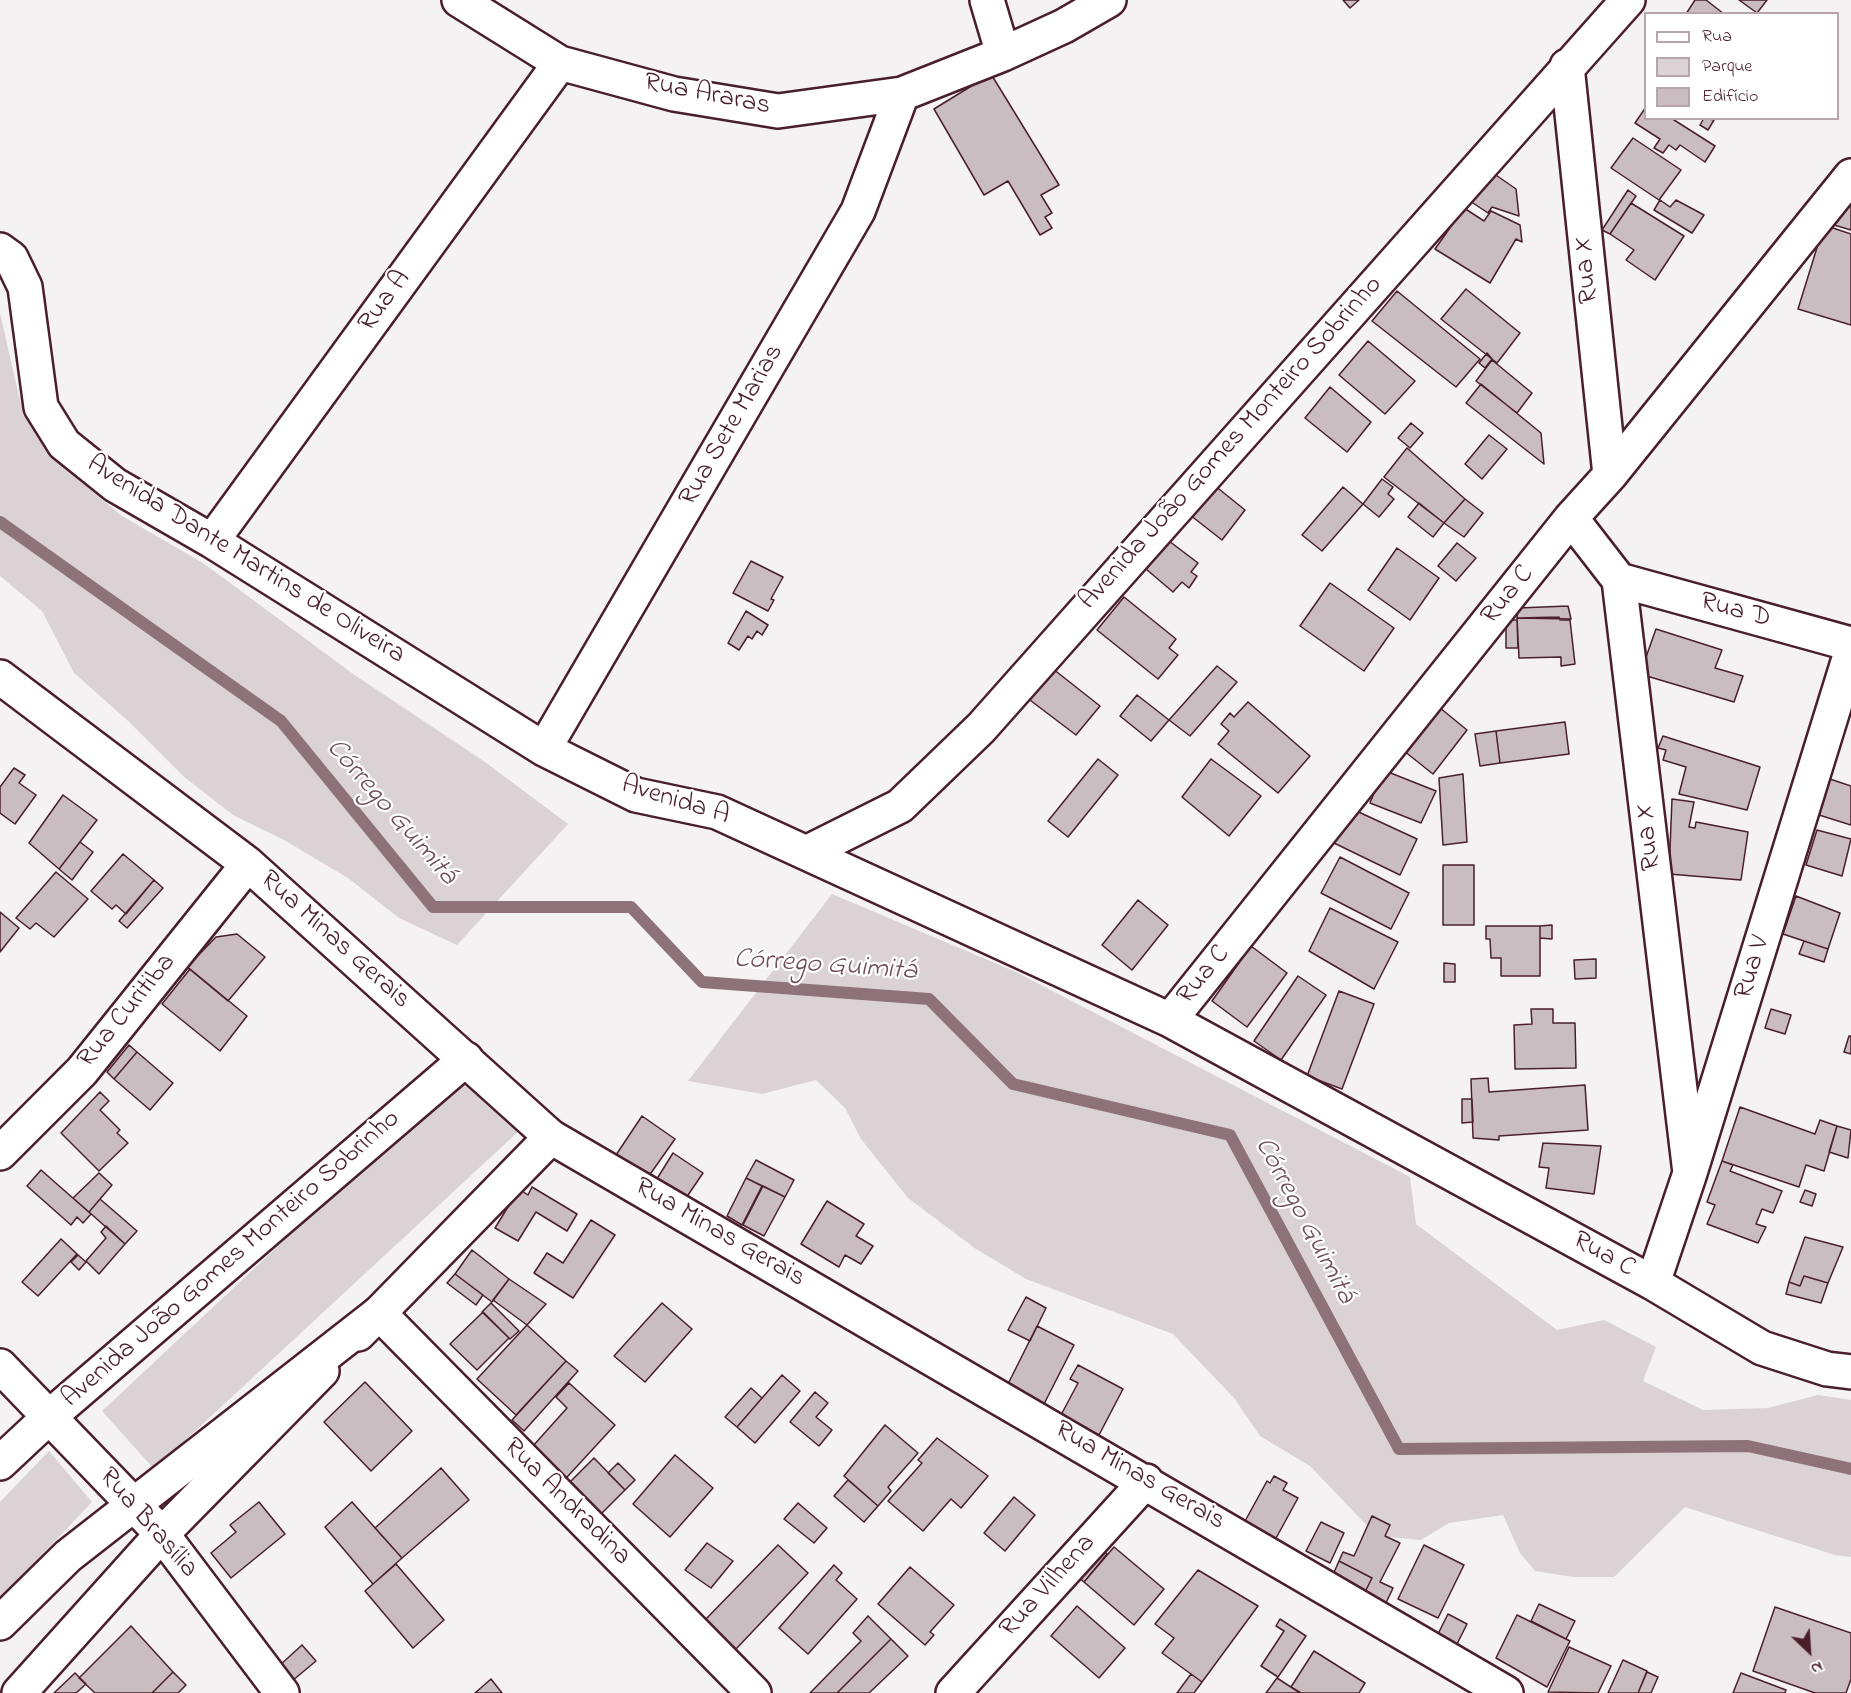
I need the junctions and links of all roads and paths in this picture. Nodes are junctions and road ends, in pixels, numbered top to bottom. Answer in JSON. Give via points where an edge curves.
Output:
{"nodes":[{"id":1,"x":459,"y":0,"type":"edge"},
{"id":2,"x":987,"y":0,"type":"edge"},
{"id":3,"x":1109,"y":0,"type":"edge"},
{"id":4,"x":1628,"y":0,"type":"edge"},
{"id":5,"x":1003,"y":54,"type":"junction"},
{"id":6,"x":560,"y":63,"type":"junction"},
{"id":7,"x":1567,"y":66,"type":"junction"},
{"id":8,"x":902,"y":94,"type":"junction"},
{"id":9,"x":1851,"y":176,"type":"edge"},
{"id":10,"x":0,"y":250,"type":"edge"},
{"id":11,"x":1610,"y":475,"type":"junction"},
{"id":12,"x":1572,"y":518,"type":"junction"},
{"id":13,"x":213,"y":541,"type":"junction"},
{"id":14,"x":1619,"y":580,"type":"junction"},
{"id":15,"x":1851,"y":644,"type":"edge"},
{"id":16,"x":1851,"y":652,"type":"edge"},
{"id":17,"x":0,"y":677,"type":"edge"},
{"id":18,"x":544,"y":749,"type":"junction"},
{"id":19,"x":808,"y":852,"type":"junction"},
{"id":20,"x":248,"y":864,"type":"junction"},
{"id":21,"x":1170,"y":1020,"type":"junction"},
{"id":22,"x":466,"y":1059,"type":"junction"},
{"id":23,"x":551,"y":1137,"type":"junction"},
{"id":24,"x":0,"y":1153,"type":"edge"},
{"id":25,"x":1690,"y":1173,"type":"junction"},
{"id":26,"x":1653,"y":1283,"type":"junction"},
{"id":27,"x":379,"y":1313,"type":"junction"},
{"id":28,"x":0,"y":1366,"type":"edge"},
{"id":29,"x":1851,"y":1372,"type":"edge"},
{"id":30,"x":49,"y":1417,"type":"junction"},
{"id":31,"x":0,"y":1463,"type":"edge"},
{"id":32,"x":1146,"y":1481,"type":"junction"},
{"id":33,"x":133,"y":1505,"type":"junction"},
{"id":34,"x":162,"y":1534,"type":"junction"},
{"id":35,"x":0,"y":1623,"type":"edge"},
{"id":36,"x":1494,"y":1690,"type":"edge"},
{"id":37,"x":19,"y":1693,"type":"edge"},
{"id":38,"x":282,"y":1693,"type":"edge"},
{"id":39,"x":754,"y":1693,"type":"edge"},
{"id":40,"x":953,"y":1693,"type":"edge"}],
"edges":[{"from":1,"to":6,"type":"street","name":"Rua Araras"},
{"from":2,"to":5,"type":"street"},
{"from":3,"to":5,"type":"street","name":"Rua Araras","via":[[1065,26]]},
{"from":4,"to":7,"type":"street","name":"Avenida João Gomes Monteiro Sobrinho"},
{"from":5,"to":8,"type":"street","name":"Rua Araras"},
{"from":6,"to":8,"type":"street","name":"Rua Araras","via":[[674,94],[778,111]]},
{"from":6,"to":13,"type":"street","name":"Rua A"},
{"from":7,"to":11,"type":"street","name":"Rua X"},
{"from":7,"to":19,"type":"street","name":"Avenida João Gomes Monteiro Sobrinho","via":[[981,728],[900,806]]},
{"from":8,"to":18,"type":"street","name":"Rua Sete Marias","via":[[858,211]]},
{"from":9,"to":11,"type":"street","name":"Rua C"},
{"from":10,"to":13,"type":"street","name":"Avenida Dante Martins de Oliveira","via":[[11,258],[25,287],[41,407],[64,444],[115,485]]},
{"from":11,"to":12,"type":"street","name":"Rua C"},
{"from":12,"to":14,"type":"street"},
{"from":12,"to":21,"type":"street","name":"Rua C"},
{"from":13,"to":18,"type":"street","name":"Avenida Dante Martins de Oliveira"},
{"from":14,"to":15,"type":"street","name":"Rua D"},
{"from":14,"to":25,"type":"street","name":"Rua X"},
{"from":16,"to":25,"type":"street","name":"Rua V"},
{"from":17,"to":20,"type":"street","name":"Rua Minas Gerais"},
{"from":18,"to":19,"type":"street","name":"Avenida A","via":[[636,795],[717,812]]},
{"from":19,"to":21,"type":"street","name":"Rua C"},
{"from":20,"to":22,"type":"street","name":"Rua Minas Gerais"},
{"from":20,"to":24,"type":"street","name":"Rua Curitiba","via":[[82,1071]]},
{"from":21,"to":26,"type":"street","name":"Rua C"},
{"from":22,"to":23,"type":"street","name":"Rua Minas Gerais"},
{"from":22,"to":30,"type":"street","name":"Avenida João Gomes Monteiro Sobrinho"},
{"from":23,"to":27,"type":"street"},
{"from":23,"to":32,"type":"street","name":"Rua Minas Gerais"},
{"from":25,"to":26,"type":"street","name":"Rua V"},
{"from":26,"to":29,"type":"street","name":"Rua C","via":[[1762,1348],[1827,1369]]},
{"from":27,"to":33,"type":"street"},
{"from":27,"to":34,"type":"street"},
{"from":27,"to":39,"type":"street","name":"Rua Andradina"},
{"from":28,"to":30,"type":"street","name":"Rua Brasília"},
{"from":30,"to":31,"type":"street","name":"Avenida João Gomes Monteiro Sobrinho"},
{"from":30,"to":33,"type":"street","name":"Rua Brasília"},
{"from":32,"to":36,"type":"street","name":"Rua Minas Gerais"},
{"from":32,"to":40,"type":"street","name":"Rua Vilhena"},
{"from":33,"to":34,"type":"street","name":"Rua Brasília"},
{"from":33,"to":35,"type":"street","via":[[68,1556]]},
{"from":34,"to":37,"type":"street"},
{"from":34,"to":38,"type":"street","name":"Rua Brasília"}]}
